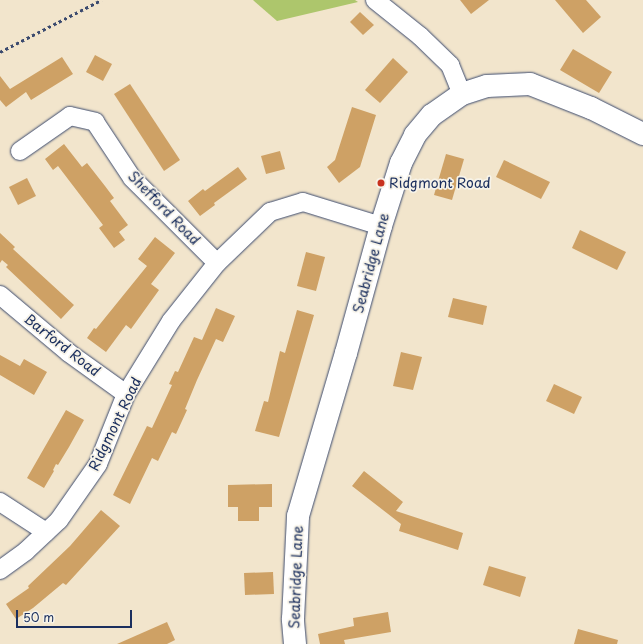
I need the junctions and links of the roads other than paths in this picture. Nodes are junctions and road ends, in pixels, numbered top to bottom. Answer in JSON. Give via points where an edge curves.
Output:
{"nodes":[{"id":1,"x":375,"y":0,"type":"edge"},
{"id":2,"x":462,"y":94,"type":"junction"},
{"id":3,"x":643,"y":134,"type":"edge"},
{"id":4,"x":20,"y":151,"type":"dead end"},
{"id":5,"x":381,"y":226,"type":"junction"},
{"id":6,"x":217,"y":263,"type":"junction"},
{"id":7,"x":0,"y":294,"type":"edge"},
{"id":8,"x":126,"y":394,"type":"junction"},
{"id":9,"x":0,"y":502,"type":"edge"},
{"id":10,"x":46,"y":532,"type":"junction"},
{"id":11,"x":0,"y":570,"type":"edge"},
{"id":12,"x":295,"y":644,"type":"edge"}],
"edges":[{"from":1,"to":2,"type":"street","via":[[420,36],[450,65]]},
{"from":2,"to":3,"type":"street","name":"Seabridge Lane","via":[[487,86],[530,84],[591,108]]},
{"from":2,"to":5,"type":"street","name":"Seabridge Lane","via":[[432,115],[415,135],[401,163]]},
{"from":4,"to":6,"type":"street","name":"Shefford Road","via":[[70,116],[95,122],[132,178]]},
{"from":5,"to":6,"type":"street","name":"Ridgmont Road","via":[[303,202],[270,212]]},
{"from":5,"to":12,"type":"street","name":"Seabridge Lane","via":[[298,516],[293,619]]},
{"from":6,"to":8,"type":"street","name":"Ridgmont Road","via":[[171,321]]},
{"from":7,"to":8,"type":"street","name":"Barford Road","via":[[69,352]]},
{"from":8,"to":10,"type":"street","name":"Ridgmont Road","via":[[98,464],[59,520]]},
{"from":9,"to":10,"type":"street"},
{"from":10,"to":11,"type":"street","name":"Ridgmont Road"}]}
